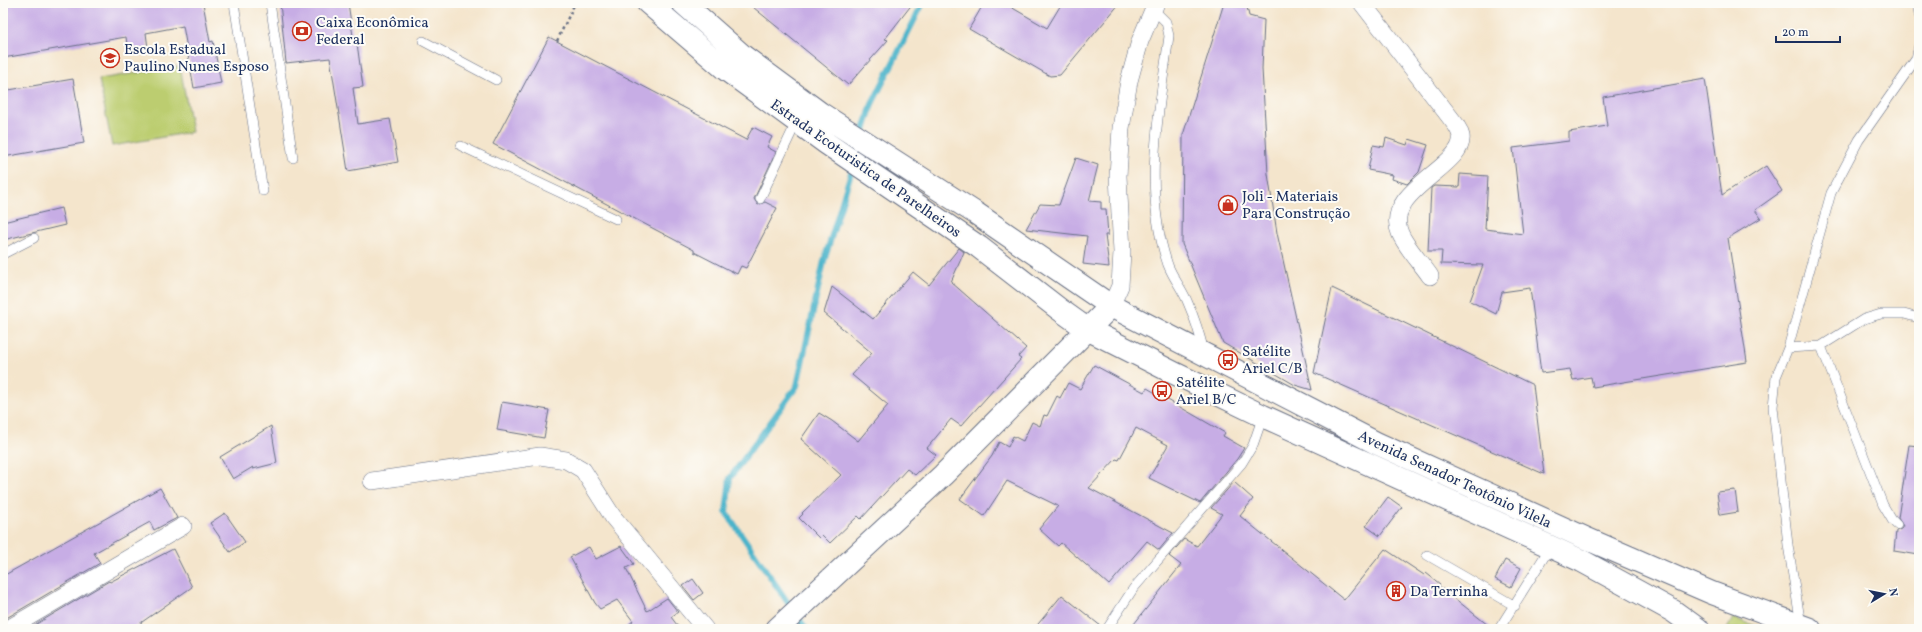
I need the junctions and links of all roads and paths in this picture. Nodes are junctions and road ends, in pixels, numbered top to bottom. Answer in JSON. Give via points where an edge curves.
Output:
{"nodes":[{"id":1,"x":234,"y":3,"type":"edge"},
{"id":2,"x":270,"y":3,"type":"edge"},
{"id":3,"x":575,"y":3,"type":"edge"},
{"id":4,"x":648,"y":3,"type":"edge"},
{"id":5,"x":683,"y":3,"type":"edge"},
{"id":6,"x":1362,"y":3,"type":"edge"},
{"id":7,"x":1917,"y":3,"type":"edge"},
{"id":8,"x":1155,"y":6,"type":"edge"},
{"id":9,"x":1919,"y":16,"type":"edge"},
{"id":10,"x":423,"y":41,"type":"dead end"},
{"id":11,"x":557,"y":41,"type":"dead end"},
{"id":12,"x":1919,"y":45,"type":"edge"},
{"id":13,"x":496,"y":80,"type":"dead end"},
{"id":14,"x":797,"y":121,"type":"junction"},
{"id":15,"x":461,"y":146,"type":"dead end"},
{"id":16,"x":293,"y":158,"type":"dead end"},
{"id":17,"x":263,"y":191,"type":"dead end"},
{"id":18,"x":760,"y":199,"type":"dead end"},
{"id":19,"x":616,"y":219,"type":"dead end"},
{"id":20,"x":34,"y":238,"type":"dead end"},
{"id":21,"x":3,"y":254,"type":"edge"},
{"id":22,"x":1430,"y":276,"type":"dead end"},
{"id":23,"x":1111,"y":306,"type":"junction"},
{"id":24,"x":1919,"y":318,"type":"edge"},
{"id":25,"x":1087,"y":329,"type":"junction"},
{"id":26,"x":1821,"y":346,"type":"junction"},
{"id":27,"x":1788,"y":348,"type":"junction"},
{"id":28,"x":1205,"y":355,"type":"junction"},
{"id":29,"x":1263,"y":416,"type":"junction"},
{"id":30,"x":372,"y":481,"type":"dead end"},
{"id":31,"x":1897,"y":525,"type":"dead end"},
{"id":32,"x":184,"y":526,"type":"dead end"},
{"id":33,"x":1550,"y":546,"type":"junction"},
{"id":34,"x":1427,"y":555,"type":"dead end"},
{"id":35,"x":1515,"y":606,"type":"junction"},
{"id":36,"x":781,"y":626,"type":"edge"},
{"id":37,"x":1801,"y":628,"type":"edge"},
{"id":38,"x":8,"y":629,"type":"edge"},
{"id":39,"x":705,"y":629,"type":"edge"},
{"id":40,"x":1107,"y":629,"type":"edge"},
{"id":41,"x":1499,"y":629,"type":"edge"},
{"id":42,"x":1698,"y":629,"type":"edge"}],
"edges":[{"from":1,"to":17,"type":"lane"},
{"from":2,"to":16,"type":"lane"},
{"from":3,"to":11,"type":"path"},
{"from":4,"to":14,"type":"main road","name":"Estrada Ecoturistica de Parelheiros","via":[[725,69]]},
{"from":5,"to":23,"type":"main road","name":"Estrada Ecoturistica de Parelheiros","via":[[743,56],[836,123],[977,214]]},
{"from":6,"to":22,"type":"street","via":[[1456,125],[1461,136],[1459,150],[1402,203],[1398,220],[1400,233]]},
{"from":7,"to":9,"type":"lane"},
{"from":8,"to":23,"type":"street","via":[[1140,42],[1129,81],[1121,128],[1118,176],[1120,286]]},
{"from":8,"to":28,"type":"lane","via":[[1166,22],[1169,36],[1154,151],[1155,208],[1169,266],[1188,302]]},
{"from":10,"to":13,"type":"lane"},
{"from":12,"to":27,"type":"lane","via":[[1916,59],[1858,140],[1831,193]]},
{"from":14,"to":18,"type":"lane"},
{"from":14,"to":25,"type":"main road","name":"Estrada Ecoturistica de Parelheiros","via":[[979,246]]},
{"from":15,"to":19,"type":"lane"},
{"from":20,"to":21,"type":"lane"},
{"from":23,"to":25,"type":"main road"},
{"from":23,"to":28,"type":"main road","name":"Avenida Senador Teotônio Vilela"},
{"from":24,"to":26,"type":"lane","via":[[1904,314],[1880,314],[1864,319]]},
{"from":25,"to":29,"type":"main road","name":"Avenida Senador Teotônio Vilela"},
{"from":25,"to":36,"type":"main road","via":[[943,475]]},
{"from":26,"to":27,"type":"lane"},
{"from":26,"to":31,"type":"lane","via":[[1883,505]]},
{"from":27,"to":37,"type":"lane","via":[[1776,377],[1773,407],[1788,544]]},
{"from":28,"to":37,"type":"main road","name":"Avenida Senador Teotônio Vilela","via":[[1398,453],[1585,538]]},
{"from":29,"to":33,"type":"main road","name":"Avenida Senador Teotônio Vilela"},
{"from":29,"to":40,"type":"lane","via":[[1253,445],[1242,463],[1134,589]]},
{"from":30,"to":39,"type":"street","via":[[540,456],[566,460],[583,470],[613,517]]},
{"from":32,"to":38,"type":"street"},
{"from":33,"to":35,"type":"lane"},
{"from":33,"to":42,"type":"main road","name":"Avenida Senador Teotônio Vilela","via":[[1666,607]]},
{"from":34,"to":35,"type":"lane"},
{"from":35,"to":41,"type":"lane"}]}
